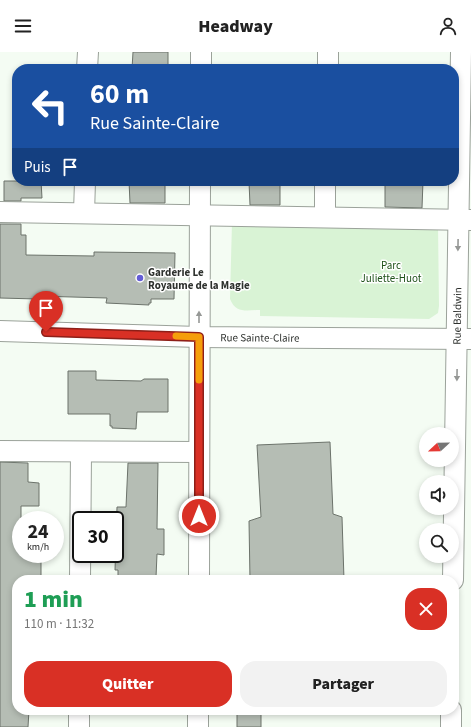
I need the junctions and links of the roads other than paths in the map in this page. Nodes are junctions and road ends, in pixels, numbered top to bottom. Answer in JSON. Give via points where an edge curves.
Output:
{"nodes":[{"id":1,"x":88,"y":52,"type":"edge"},
{"id":2,"x":201,"y":52,"type":"edge"},
{"id":3,"x":328,"y":52,"type":"edge"},
{"id":4,"x":462,"y":52,"type":"edge"},
{"id":5,"x":87,"y":64,"type":"edge"},
{"id":6,"x":201,"y":64,"type":"edge"},
{"id":7,"x":328,"y":64,"type":"edge"},
{"id":8,"x":85,"y":186,"type":"edge"},
{"id":9,"x":200,"y":186,"type":"edge"},
{"id":10,"x":326,"y":186,"type":"edge"},
{"id":11,"x":0,"y":212,"type":"edge"},
{"id":12,"x":84,"y":213,"type":"junction"},
{"id":13,"x":200,"y":215,"type":"junction"},
{"id":14,"x":325,"y":217,"type":"junction"},
{"id":15,"x":465,"y":220,"type":"edge"},
{"id":16,"x":0,"y":330,"type":"edge"},
{"id":17,"x":199,"y":337,"type":"junction"},
{"id":18,"x":464,"y":339,"type":"edge"},
{"id":19,"x":0,"y":451,"type":"edge"},
{"id":20,"x":82,"y":452,"type":"junction"},
{"id":21,"x":199,"y":452,"type":"junction"},
{"id":22,"x":80,"y":575,"type":"edge"},
{"id":23,"x":198,"y":575,"type":"edge"},
{"id":24,"x":453,"y":575,"type":"edge"},
{"id":25,"x":79,"y":715,"type":"edge"},
{"id":26,"x":198,"y":715,"type":"edge"},
{"id":27,"x":451,"y":715,"type":"edge"},
{"id":28,"x":79,"y":727,"type":"edge"},
{"id":29,"x":198,"y":727,"type":"edge"},
{"id":30,"x":451,"y":727,"type":"edge"}],
"edges":[{"from":1,"to":5,"type":"street"},
{"from":2,"to":6,"type":"street"},
{"from":3,"to":7,"type":"street"},
{"from":4,"to":15,"type":"street","name":"Rue Baldwin"},
{"from":8,"to":12,"type":"street"},
{"from":9,"to":13,"type":"street"},
{"from":10,"to":14,"type":"street"},
{"from":11,"to":12,"type":"street"},
{"from":12,"to":13,"type":"street"},
{"from":13,"to":14,"type":"street"},
{"from":17,"to":13,"type":"street","one_way":true},
{"from":14,"to":15,"type":"street"},
{"from":15,"to":18,"type":"street","name":"Rue Baldwin","one_way":true},
{"from":16,"to":17,"type":"street","name":"Rue Sainte-Claire"},
{"from":17,"to":18,"type":"street","name":"Rue Sainte-Claire"},
{"from":17,"to":21,"type":"street"},
{"from":18,"to":24,"type":"street","name":"Rue Baldwin","one_way":true},
{"from":19,"to":20,"type":"street"},
{"from":20,"to":21,"type":"street"},
{"from":20,"to":22,"type":"street"},
{"from":21,"to":23,"type":"street"},
{"from":25,"to":28,"type":"street"},
{"from":26,"to":29,"type":"street"},
{"from":27,"to":30,"type":"street"}]}
